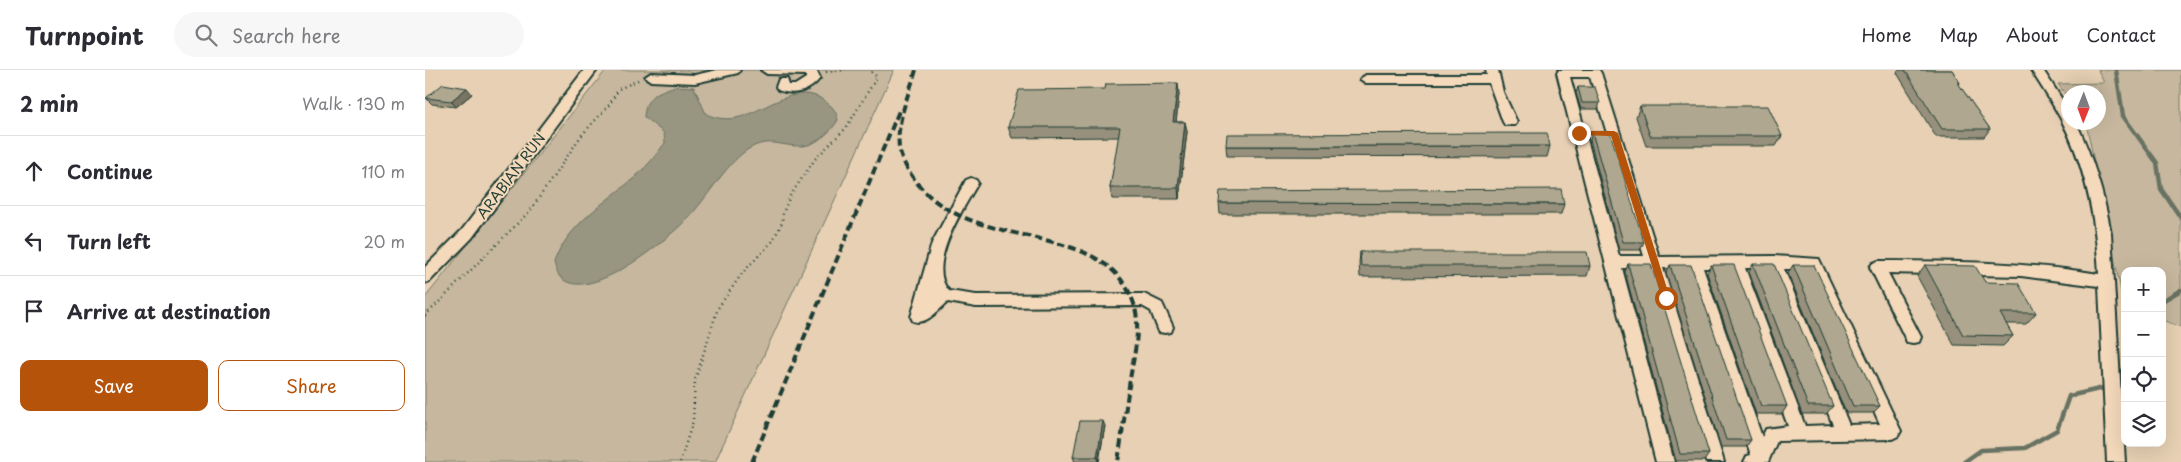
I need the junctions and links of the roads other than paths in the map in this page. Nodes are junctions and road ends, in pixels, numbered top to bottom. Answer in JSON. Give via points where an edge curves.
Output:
{"nodes":[{"id":1,"x":591,"y":70,"type":"edge"},
{"id":2,"x":734,"y":70,"type":"edge"},
{"id":3,"x":767,"y":70,"type":"edge"},
{"id":4,"x":2037,"y":70,"type":"edge"},
{"id":5,"x":1581,"y":71,"type":"edge"},
{"id":6,"x":1493,"y":75,"type":"edge"},
{"id":7,"x":651,"y":77,"type":"road end"},
{"id":8,"x":1366,"y":79,"type":"dead end"},
{"id":9,"x":783,"y":82,"type":"dead end"},
{"id":10,"x":2061,"y":109,"type":"edge"},
{"id":11,"x":1510,"y":122,"type":"dead end"},
{"id":12,"x":2073,"y":130,"type":"edge"},
{"id":13,"x":1579,"y":133,"type":"junction"},
{"id":14,"x":1614,"y":133,"type":"junction"},
{"id":15,"x":971,"y":183,"type":"dead end"},
{"id":16,"x":934,"y":260,"type":"junction"},
{"id":17,"x":1612,"y":262,"type":"junction"},
{"id":18,"x":1655,"y":262,"type":"junction"},
{"id":19,"x":1693,"y":262,"type":"junction"},
{"id":20,"x":1735,"y":262,"type":"junction"},
{"id":21,"x":1774,"y":262,"type":"junction"},
{"id":22,"x":425,"y":277,"type":"edge"},
{"id":23,"x":2107,"y":281,"type":"junction"},
{"id":24,"x":945,"y":296,"type":"junction"},
{"id":25,"x":1165,"y":327,"type":"dead end"},
{"id":26,"x":1913,"y":337,"type":"dead end"},
{"id":27,"x":1844,"y":432,"type":"junction"},
{"id":28,"x":1799,"y":434,"type":"junction"},
{"id":29,"x":1757,"y":460,"type":"edge"},
{"id":30,"x":1665,"y":462,"type":"edge"},
{"id":31,"x":1715,"y":462,"type":"edge"},
{"id":32,"x":2116,"y":462,"type":"edge"}],
"edges":[{"from":1,"to":22,"type":"street","name":"ARABIAN RUN","via":[[467,234]]},
{"from":2,"to":7,"type":"street","via":[[695,79]]},
{"from":3,"to":9,"type":"street","via":[[817,74],[807,84],[791,90],[782,87]]},
{"from":4,"to":10,"type":"street"},
{"from":5,"to":13,"type":"street","via":[[1563,73]]},
{"from":5,"to":14,"type":"street","via":[[1595,73]]},
{"from":6,"to":8,"type":"street"},
{"from":6,"to":11,"type":"street"},
{"from":12,"to":23,"type":"street","via":[[2095,190],[2104,234]]},
{"from":13,"to":14,"type":"street"},
{"from":13,"to":17,"type":"street"},
{"from":14,"to":18,"type":"street"},
{"from":15,"to":16,"type":"street"},
{"from":16,"to":24,"type":"street","via":[[934,282]]},
{"from":16,"to":24,"type":"street","via":[[919,317]]},
{"from":17,"to":18,"type":"street"},
{"from":17,"to":30,"type":"street"},
{"from":18,"to":19,"type":"street"},
{"from":18,"to":31,"type":"street"},
{"from":19,"to":20,"type":"street"},
{"from":19,"to":29,"type":"street"},
{"from":20,"to":21,"type":"street"},
{"from":20,"to":28,"type":"street"},
{"from":21,"to":27,"type":"street"},
{"from":21,"to":27,"type":"street","via":[[1814,263],[1892,431]]},
{"from":23,"to":26,"type":"street","via":[[2070,274],[1987,267],[1878,267]]},
{"from":23,"to":32,"type":"street"},
{"from":24,"to":25,"type":"street","via":[[976,301],[1145,300],[1157,307]]},
{"from":27,"to":28,"type":"street"},
{"from":28,"to":29,"type":"street","via":[[1772,434]]}]}
